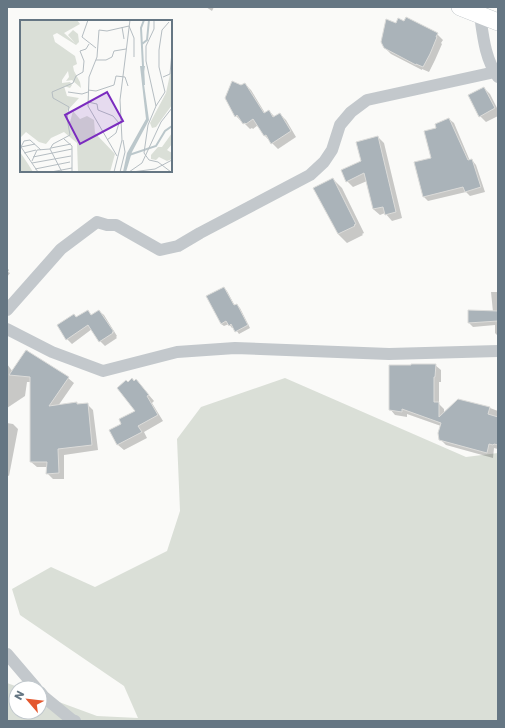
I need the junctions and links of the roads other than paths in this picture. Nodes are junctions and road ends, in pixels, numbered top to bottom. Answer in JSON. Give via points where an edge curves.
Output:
{"nodes":[{"id":1,"x":460,"y":7,"type":"edge"},
{"id":2,"x":480,"y":15,"type":"junction"},
{"id":3,"x":498,"y":22,"type":"edge"},
{"id":4,"x":496,"y":74,"type":"edge"},
{"id":5,"x":7,"y":310,"type":"edge"},
{"id":6,"x":7,"y":329,"type":"edge"},
{"id":7,"x":498,"y":351,"type":"edge"},
{"id":8,"x":7,"y":654,"type":"edge"},
{"id":9,"x":29,"y":680,"type":"edge"},
{"id":10,"x":48,"y":699,"type":"edge"},
{"id":11,"x":75,"y":721,"type":"edge"}],
"edges":[{"from":1,"to":2,"type":"main road"},
{"from":2,"to":3,"type":"main road"},
{"from":2,"to":4,"type":"street","via":[[485,48]]},
{"from":4,"to":5,"type":"street","via":[[367,100],[351,112],[340,125],[332,150],[310,175],[178,246],[160,250],[116,225],[97,222],[61,249]]},
{"from":6,"to":7,"type":"street","via":[[52,352],[104,371],[177,352],[235,348],[389,354]]},
{"from":8,"to":9,"type":"street"},
{"from":10,"to":11,"type":"street"}]}
